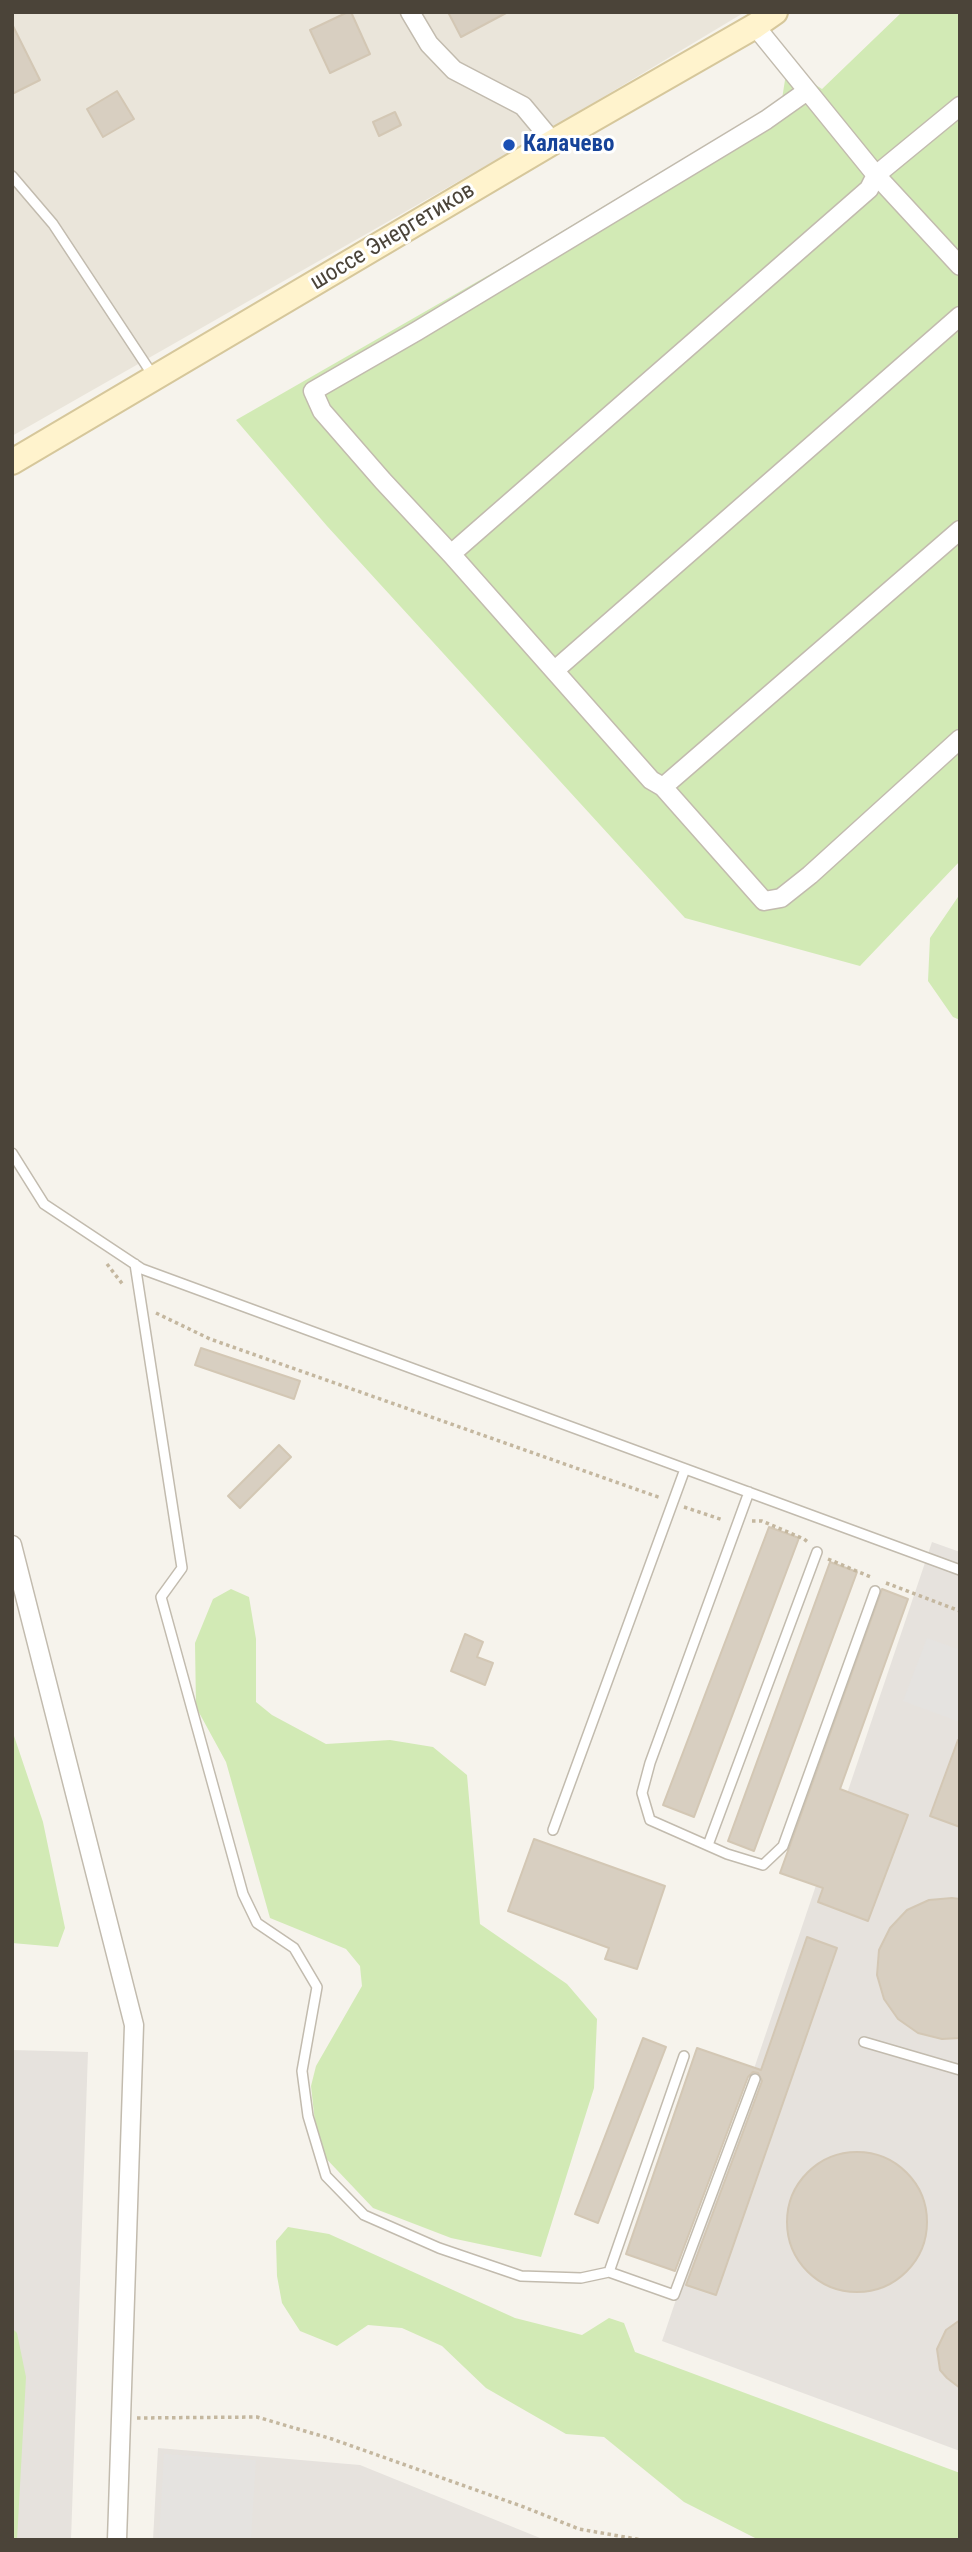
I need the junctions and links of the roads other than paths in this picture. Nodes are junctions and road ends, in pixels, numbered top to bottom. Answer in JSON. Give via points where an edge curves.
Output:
{"nodes":[{"id":1,"x":410,"y":12,"type":"edge"},
{"id":2,"x":765,"y":19,"type":"edge"},
{"id":3,"x":807,"y":90,"type":"junction"},
{"id":4,"x":960,"y":106,"type":"edge"},
{"id":5,"x":552,"y":142,"type":"junction"},
{"id":6,"x":876,"y":175,"type":"junction"},
{"id":7,"x":12,"y":176,"type":"edge"},
{"id":8,"x":960,"y":266,"type":"edge"},
{"id":9,"x":960,"y":316,"type":"edge"},
{"id":10,"x":155,"y":379,"type":"junction"},
{"id":11,"x":12,"y":462,"type":"edge"},
{"id":12,"x":960,"y":530,"type":"edge"},
{"id":13,"x":451,"y":554,"type":"junction"},
{"id":14,"x":555,"y":670,"type":"junction"},
{"id":15,"x":960,"y":739,"type":"edge"},
{"id":16,"x":663,"y":787,"type":"junction"},
{"id":17,"x":12,"y":1153,"type":"edge"},
{"id":18,"x":135,"y":1264,"type":"junction"},
{"id":19,"x":685,"y":1469,"type":"junction"},
{"id":20,"x":750,"y":1492,"type":"junction"},
{"id":21,"x":12,"y":1545,"type":"edge"},
{"id":22,"x":817,"y":1552,"type":"road end"},
{"id":23,"x":960,"y":1570,"type":"edge"},
{"id":24,"x":875,"y":1591,"type":"dead end"},
{"id":25,"x":553,"y":1830,"type":"dead end"},
{"id":26,"x":708,"y":1845,"type":"junction"},
{"id":27,"x":864,"y":2042,"type":"dead end"},
{"id":28,"x":684,"y":2056,"type":"dead end"},
{"id":29,"x":960,"y":2070,"type":"edge"},
{"id":30,"x":755,"y":2079,"type":"dead end"},
{"id":31,"x":609,"y":2272,"type":"junction"},
{"id":32,"x":117,"y":2540,"type":"edge"}],
"edges":[{"from":1,"to":5,"type":"street","via":[[429,44],[454,70],[523,106]]},
{"from":2,"to":3,"type":"street"},
{"from":2,"to":5,"type":"main road","name":"шоссе Энергетиков"},
{"from":3,"to":6,"type":"street"},
{"from":3,"to":13,"type":"street","via":[[743,134],[313,391],[322,411]]},
{"from":4,"to":6,"type":"street"},
{"from":5,"to":10,"type":"main road","name":"шоссе Энергетиков"},
{"from":6,"to":8,"type":"street"},
{"from":6,"to":13,"type":"street","via":[[869,189]]},
{"from":7,"to":10,"type":"lane","via":[[53,225]]},
{"from":9,"to":14,"type":"street"},
{"from":10,"to":11,"type":"main road","name":"шоссе Энергетиков"},
{"from":12,"to":16,"type":"street"},
{"from":13,"to":14,"type":"street"},
{"from":14,"to":16,"type":"street","via":[[651,780]]},
{"from":15,"to":16,"type":"street","via":[[810,875],[781,898],[764,901]]},
{"from":17,"to":18,"type":"lane","via":[[44,1204]]},
{"from":18,"to":19,"type":"lane"},
{"from":18,"to":31,"type":"lane","via":[[182,1568],[162,1597],[243,1894],[257,1923],[294,1948],[317,1987],[302,2071],[308,2116],[327,2176],[365,2215],[462,2256],[521,2276],[581,2278]]},
{"from":19,"to":20,"type":"lane"},
{"from":19,"to":25,"type":"lane"},
{"from":20,"to":23,"type":"lane"},
{"from":20,"to":26,"type":"lane","via":[[642,1793],[650,1820]]},
{"from":21,"to":32,"type":"street","via":[[134,2025]]},
{"from":22,"to":26,"type":"lane"},
{"from":24,"to":26,"type":"lane","via":[[783,1846],[763,1865]]},
{"from":27,"to":29,"type":"lane"},
{"from":28,"to":31,"type":"lane"},
{"from":30,"to":31,"type":"lane","via":[[674,2295]]}]}
